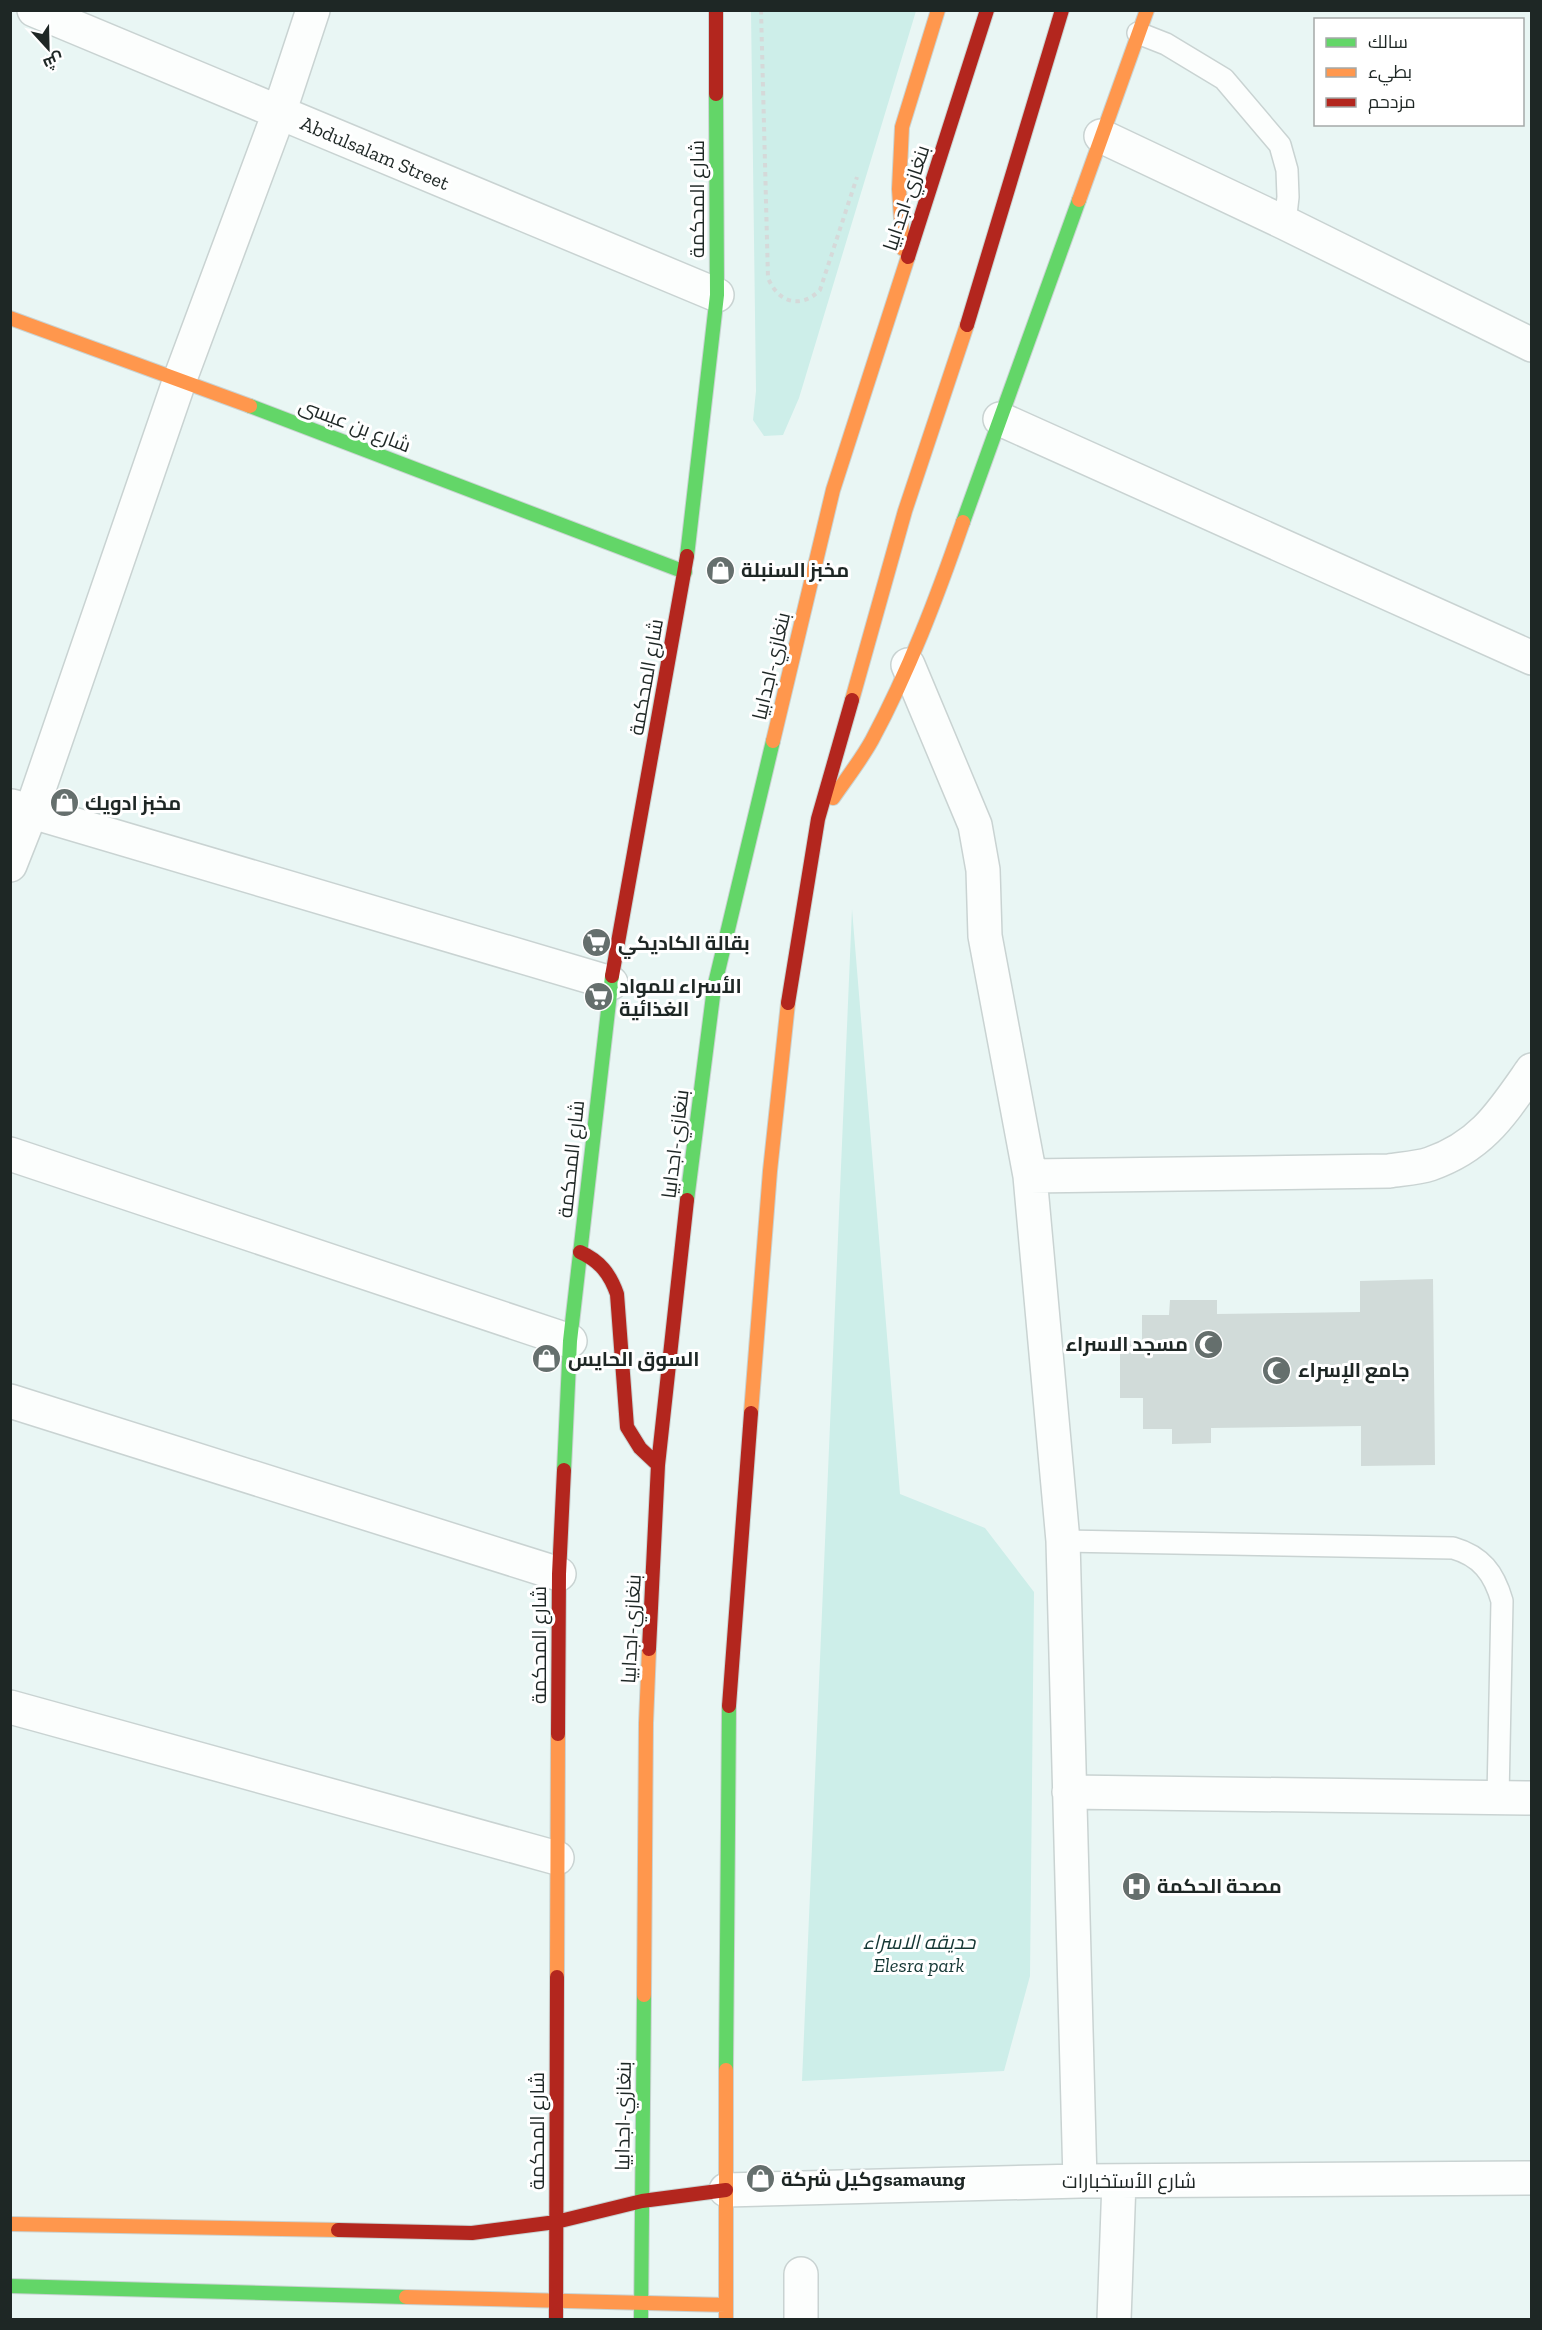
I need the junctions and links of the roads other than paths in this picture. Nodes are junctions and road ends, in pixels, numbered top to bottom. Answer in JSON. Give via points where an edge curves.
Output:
{"nodes":[{"id":1,"x":34,"y":10,"type":"edge"},
{"id":2,"x":313,"y":10,"type":"edge"},
{"id":3,"x":716,"y":10,"type":"edge"},
{"id":4,"x":938,"y":10,"type":"edge"},
{"id":5,"x":987,"y":10,"type":"edge"},
{"id":6,"x":1062,"y":10,"type":"edge"},
{"id":7,"x":1147,"y":10,"type":"edge"},
{"id":8,"x":1138,"y":33,"type":"junction"},
{"id":9,"x":279,"y":113,"type":"junction"},
{"id":10,"x":1101,"y":136,"type":"junction"},
{"id":11,"x":1285,"y":223,"type":"junction"},
{"id":12,"x":904,"y":266,"type":"junction"},
{"id":13,"x":717,"y":295,"type":"junction"},
{"id":14,"x":10,"y":318,"type":"edge"},
{"id":15,"x":1532,"y":345,"type":"edge"},
{"id":16,"x":180,"y":379,"type":"junction"},
{"id":17,"x":1000,"y":419,"type":"junction"},
{"id":18,"x":685,"y":573,"type":"junction"},
{"id":19,"x":1532,"y":658,"type":"edge"},
{"id":20,"x":908,"y":665,"type":"junction"},
{"id":21,"x":21,"y":808,"type":"edge"},
{"id":22,"x":818,"y":819,"type":"junction"},
{"id":23,"x":10,"y":865,"type":"edge"},
{"id":24,"x":611,"y":983,"type":"junction"},
{"id":25,"x":1532,"y":1070,"type":"edge"},
{"id":26,"x":10,"y":1154,"type":"edge"},
{"id":27,"x":1030,"y":1176,"type":"junction"},
{"id":28,"x":580,"y":1252,"type":"junction"},
{"id":29,"x":570,"y":1341,"type":"junction"},
{"id":30,"x":10,"y":1401,"type":"edge"},
{"id":31,"x":658,"y":1465,"type":"junction"},
{"id":32,"x":1063,"y":1541,"type":"junction"},
{"id":33,"x":559,"y":1574,"type":"junction"},
{"id":34,"x":10,"y":1707,"type":"edge"},
{"id":35,"x":1069,"y":1792,"type":"junction"},
{"id":36,"x":1498,"y":1797,"type":"junction"},
{"id":37,"x":1532,"y":1798,"type":"edge"},
{"id":38,"x":557,"y":1858,"type":"junction"},
{"id":39,"x":1532,"y":2178,"type":"edge"},
{"id":40,"x":1080,"y":2181,"type":"junction"},
{"id":41,"x":1119,"y":2181,"type":"junction"},
{"id":42,"x":726,"y":2190,"type":"junction"},
{"id":43,"x":642,"y":2201,"type":"junction"},
{"id":44,"x":556,"y":2222,"type":"junction"},
{"id":45,"x":10,"y":2224,"type":"edge"},
{"id":46,"x":801,"y":2274,"type":"dead end"},
{"id":47,"x":10,"y":2286,"type":"edge"},
{"id":48,"x":556,"y":2300,"type":"junction"},
{"id":49,"x":641,"y":2303,"type":"junction"},
{"id":50,"x":726,"y":2312,"type":"edge"},
{"id":51,"x":556,"y":2319,"type":"edge"},
{"id":52,"x":641,"y":2319,"type":"edge"},
{"id":53,"x":801,"y":2319,"type":"edge"},
{"id":54,"x":1114,"y":2319,"type":"edge"}],
"edges":[{"from":1,"to":9,"type":"street","name":"Abdulsalam Street"},
{"from":2,"to":9,"type":"street"},
{"from":3,"to":13,"type":"main road","name":"شارع المحكمة"},
{"from":4,"to":12,"type":"main road","via":[[902,127],[899,189]]},
{"from":5,"to":12,"type":"main road","name":"بنغازي-اجدابيا"},
{"from":6,"to":22,"type":"main road","via":[[977,297],[905,511]]},
{"from":7,"to":8,"type":"main road"},
{"from":8,"to":10,"type":"main road"},
{"from":8,"to":11,"type":"lane","via":[[1166,44],[1224,79],[1280,145],[1287,170]]},
{"from":9,"to":13,"type":"street","name":"Abdulsalam Street"},
{"from":9,"to":16,"type":"street"},
{"from":10,"to":11,"type":"street"},
{"from":10,"to":17,"type":"main road"},
{"from":11,"to":15,"type":"street"},
{"from":12,"to":31,"type":"main road","name":"بنغازي-اجدابيا","via":[[833,490],[714,988]]},
{"from":13,"to":18,"type":"main road","name":"شارع المحكمة"},
{"from":14,"to":16,"type":"main road","name":"شارع بن عيسى"},
{"from":16,"to":18,"type":"main road","name":"شارع بن عيسى"},
{"from":16,"to":21,"type":"street"},
{"from":17,"to":19,"type":"street"},
{"from":17,"to":20,"type":"main road"},
{"from":18,"to":24,"type":"main road","name":"شارع المحكمة"},
{"from":20,"to":22,"type":"main road","via":[[871,742]]},
{"from":20,"to":27,"type":"street","via":[[975,825],[983,870],[985,936]]},
{"from":21,"to":23,"type":"street"},
{"from":21,"to":24,"type":"street"},
{"from":22,"to":42,"type":"main road","via":[[790,988],[770,1171],[727,1729]]},
{"from":24,"to":28,"type":"main road","name":"شارع المحكمة"},
{"from":25,"to":27,"type":"street","via":[[1497,1121],[1466,1148],[1429,1164],[1389,1171]]},
{"from":26,"to":29,"type":"street"},
{"from":27,"to":32,"type":"street"},
{"from":28,"to":29,"type":"main road","name":"شارع المحكمة"},
{"from":28,"to":31,"type":"main road","via":[[593,1257],[612,1280],[617,1294],[627,1426],[644,1455]]},
{"from":29,"to":33,"type":"main road","name":"شارع المحكمة"},
{"from":30,"to":33,"type":"street"},
{"from":31,"to":43,"type":"main road","name":"بنغازي-اجدابيا","via":[[646,1723]]},
{"from":32,"to":35,"type":"street"},
{"from":32,"to":36,"type":"lane","via":[[1453,1548],[1478,1558],[1497,1583],[1502,1601]]},
{"from":33,"to":38,"type":"main road","name":"شارع المحكمة"},
{"from":34,"to":38,"type":"street"},
{"from":35,"to":36,"type":"street"},
{"from":35,"to":40,"type":"street"},
{"from":36,"to":37,"type":"street"},
{"from":38,"to":44,"type":"main road","name":"شارع المحكمة"},
{"from":39,"to":41,"type":"street","name":"شارع الأستخبارات"},
{"from":40,"to":41,"type":"street","name":"شارع الأستخبارات"},
{"from":40,"to":42,"type":"street","name":"شارع الأستخبارات"},
{"from":41,"to":54,"type":"street"},
{"from":42,"to":43,"type":"main road"},
{"from":42,"to":50,"type":"main road"},
{"from":43,"to":44,"type":"main road"},
{"from":43,"to":49,"type":"main road","name":"بنغازي-اجدابيا"},
{"from":44,"to":45,"type":"main road","via":[[472,2233]]},
{"from":44,"to":48,"type":"main road","name":"شارع المحكمة"},
{"from":46,"to":53,"type":"street"},
{"from":47,"to":48,"type":"main road"},
{"from":48,"to":49,"type":"main road"},
{"from":48,"to":51,"type":"main road","name":"شارع المحكمة"},
{"from":49,"to":50,"type":"main road"},
{"from":49,"to":52,"type":"main road","name":"بنغازي-اجدابيا"}]}
